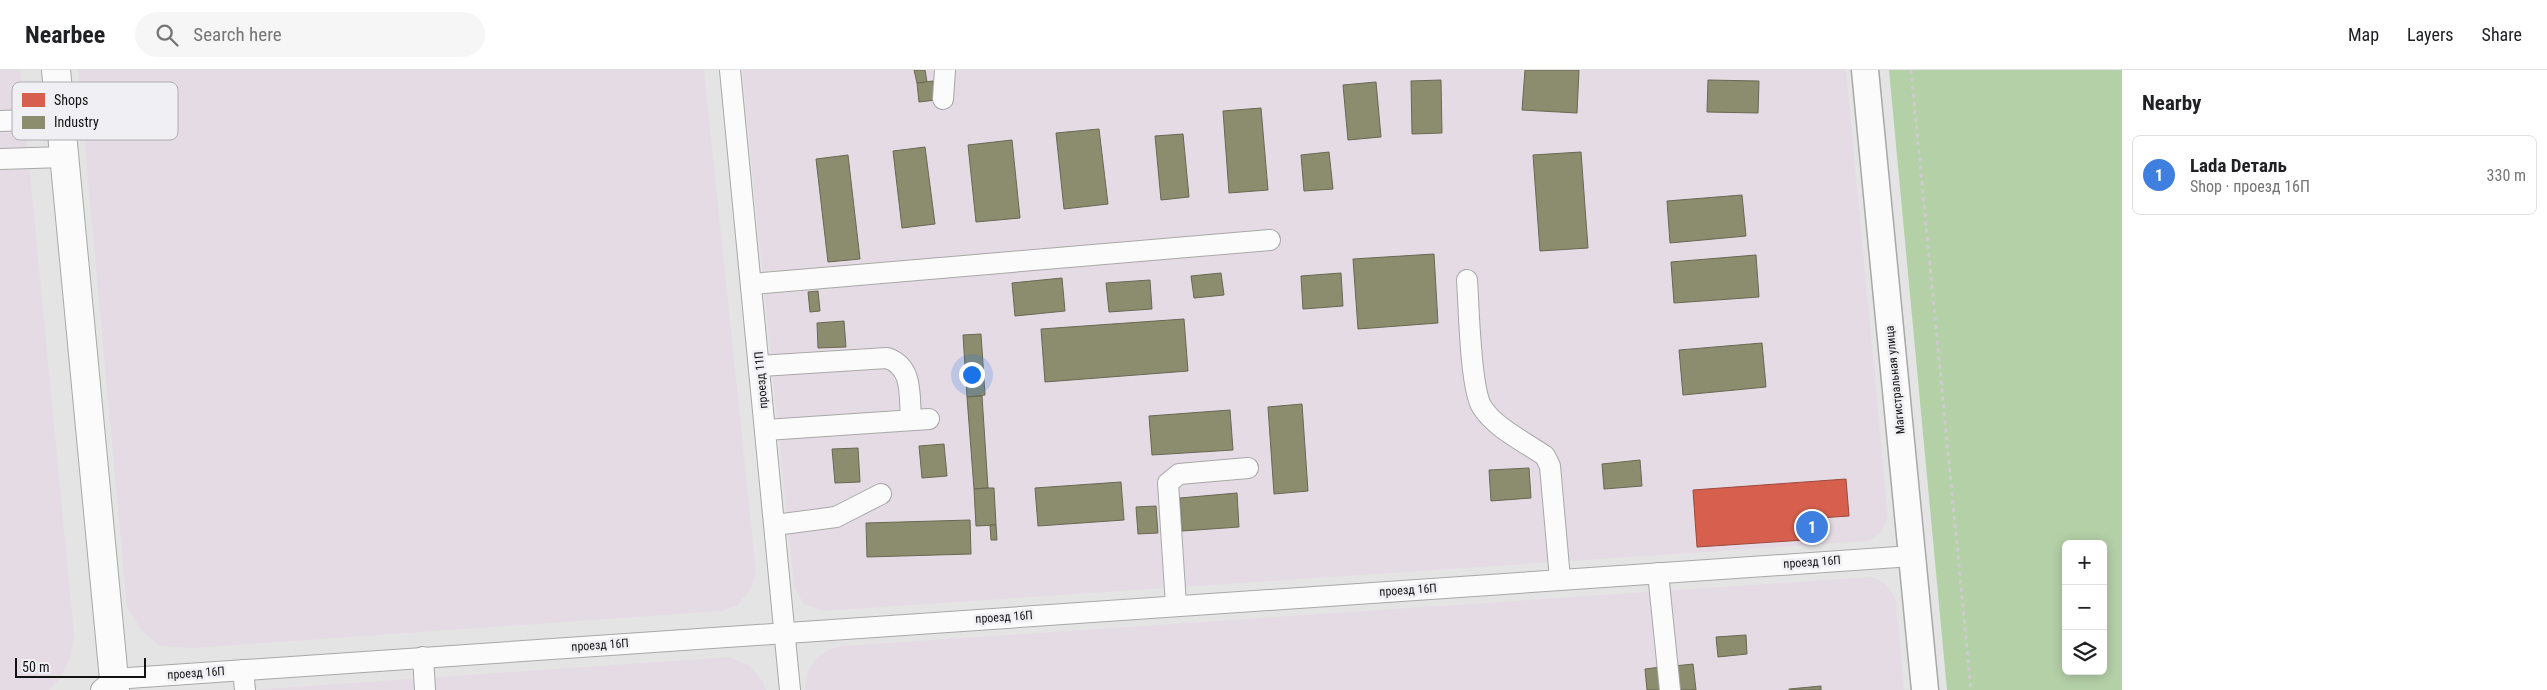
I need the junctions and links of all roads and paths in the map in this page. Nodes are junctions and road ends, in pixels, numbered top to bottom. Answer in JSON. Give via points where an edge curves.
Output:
{"nodes":[{"id":1,"x":730,"y":70,"type":"edge"},
{"id":2,"x":946,"y":70,"type":"edge"},
{"id":3,"x":1865,"y":70,"type":"edge"},
{"id":4,"x":1911,"y":70,"type":"edge"},
{"id":5,"x":943,"y":99,"type":"dead end"},
{"id":6,"x":63,"y":140,"type":"edge"},
{"id":7,"x":64,"y":156,"type":"junction"},
{"id":8,"x":0,"y":158,"type":"edge"},
{"id":9,"x":1270,"y":240,"type":"dead end"},
{"id":10,"x":1468,"y":280,"type":"dead end"},
{"id":11,"x":752,"y":284,"type":"junction"},
{"id":12,"x":760,"y":366,"type":"junction"},
{"id":13,"x":766,"y":430,"type":"junction"},
{"id":14,"x":1248,"y":468,"type":"dead end"},
{"id":15,"x":881,"y":494,"type":"dead end"},
{"id":16,"x":775,"y":525,"type":"junction"},
{"id":17,"x":1912,"y":556,"type":"junction"},
{"id":18,"x":1658,"y":573,"type":"junction"},
{"id":19,"x":1560,"y":579,"type":"junction"},
{"id":20,"x":1176,"y":605,"type":"junction"},
{"id":21,"x":785,"y":632,"type":"junction"},
{"id":22,"x":423,"y":657,"type":"junction"},
{"id":23,"x":244,"y":670,"type":"junction"},
{"id":24,"x":110,"y":686,"type":"edge"},
{"id":25,"x":245,"y":690,"type":"edge"},
{"id":26,"x":426,"y":690,"type":"edge"},
{"id":27,"x":790,"y":690,"type":"edge"},
{"id":28,"x":1670,"y":690,"type":"edge"},
{"id":29,"x":1925,"y":690,"type":"edge"},
{"id":30,"x":1970,"y":690,"type":"edge"}],
"edges":[{"from":1,"to":11,"type":"street","name":"проезд 11П"},
{"from":2,"to":5,"type":"street"},
{"from":3,"to":17,"type":"main road","name":"Магистральная улица"},
{"from":4,"to":30,"type":"path"},
{"from":6,"to":7,"type":"highway"},
{"from":7,"to":8,"type":"street"},
{"from":7,"to":24,"type":"highway"},
{"from":9,"to":11,"type":"street"},
{"from":10,"to":19,"type":"street","via":[[1475,386],[1481,405],[1491,418],[1545,456],[1550,466]]},
{"from":11,"to":12,"type":"street","name":"проезд 11П"},
{"from":12,"to":13,"type":"street","name":"проезд 11П"},
{"from":12,"to":13,"type":"street","via":[[886,358],[896,361],[906,373],[920,420]]},
{"from":13,"to":16,"type":"street","name":"проезд 11П"},
{"from":14,"to":20,"type":"street","via":[[1179,474],[1168,483]]},
{"from":15,"to":16,"type":"street","via":[[836,517]]},
{"from":16,"to":21,"type":"street","name":"проезд 11П"},
{"from":17,"to":18,"type":"street","name":"проезд 16П"},
{"from":17,"to":29,"type":"main road","name":"Магистральная улица"},
{"from":18,"to":19,"type":"street","name":"проезд 16П"},
{"from":18,"to":28,"type":"street"},
{"from":19,"to":20,"type":"street","name":"проезд 16П"},
{"from":20,"to":21,"type":"street","name":"проезд 16П"},
{"from":21,"to":22,"type":"street","name":"проезд 16П"},
{"from":21,"to":27,"type":"street","name":"проезд 11П"},
{"from":22,"to":23,"type":"street","name":"проезд 16П"},
{"from":22,"to":26,"type":"street"},
{"from":23,"to":24,"type":"street","name":"проезд 16П"},
{"from":23,"to":25,"type":"street"}]}
